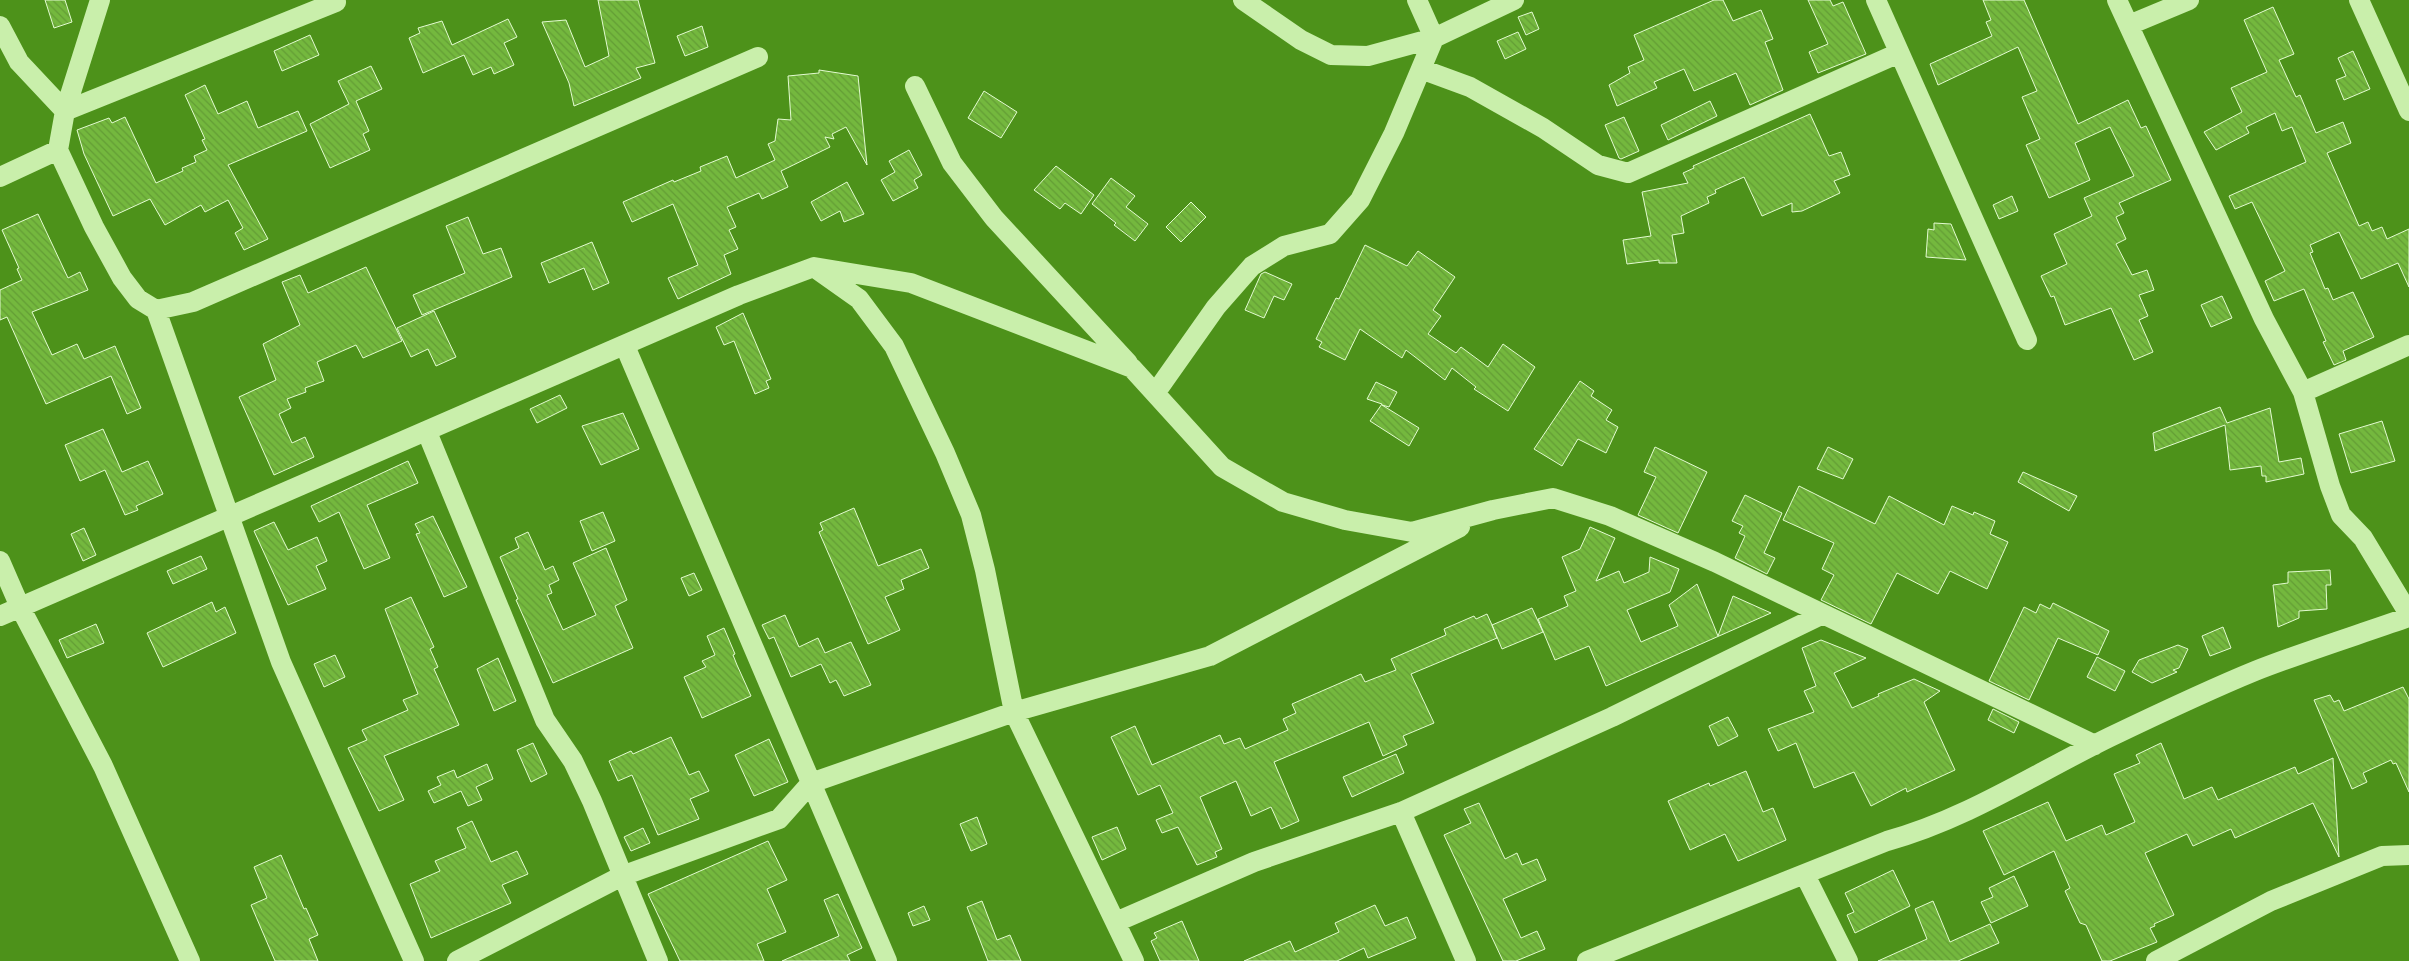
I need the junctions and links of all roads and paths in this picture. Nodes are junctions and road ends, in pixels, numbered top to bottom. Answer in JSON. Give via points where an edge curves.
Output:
{"nodes":[{"id":1,"x":100,"y":0,"type":"edge"},
{"id":2,"x":1243,"y":0,"type":"edge"},
{"id":3,"x":1417,"y":0,"type":"edge"},
{"id":4,"x":1514,"y":0,"type":"edge"},
{"id":5,"x":1876,"y":0,"type":"edge"},
{"id":6,"x":2118,"y":0,"type":"edge"},
{"id":7,"x":2189,"y":0,"type":"edge"},
{"id":8,"x":2359,"y":0,"type":"edge"},
{"id":9,"x":336,"y":2,"type":"dead end"},
{"id":10,"x":0,"y":26,"type":"edge"},
{"id":11,"x":2129,"y":26,"type":"junction"},
{"id":12,"x":1434,"y":38,"type":"junction"},
{"id":13,"x":1899,"y":53,"type":"junction"},
{"id":14,"x":758,"y":57,"type":"dead end"},
{"id":15,"x":1421,"y":69,"type":"junction"},
{"id":16,"x":914,"y":86,"type":"dead end"},
{"id":17,"x":65,"y":111,"type":"junction"},
{"id":18,"x":2409,"y":111,"type":"edge"},
{"id":19,"x":58,"y":150,"type":"junction"},
{"id":20,"x":0,"y":177,"type":"edge"},
{"id":21,"x":814,"y":267,"type":"junction"},
{"id":22,"x":156,"y":310,"type":"junction"},
{"id":23,"x":2027,"y":340,"type":"dead end"},
{"id":24,"x":2409,"y":345,"type":"edge"},
{"id":25,"x":625,"y":346,"type":"junction"},
{"id":26,"x":1132,"y":368,"type":"junction"},
{"id":27,"x":1156,"y":392,"type":"junction"},
{"id":28,"x":2302,"y":392,"type":"junction"},
{"id":29,"x":427,"y":432,"type":"junction"},
{"id":30,"x":1493,"y":510,"type":"junction"},
{"id":31,"x":229,"y":516,"type":"junction"},
{"id":32,"x":0,"y":561,"type":"edge"},
{"id":33,"x":20,"y":607,"type":"junction"},
{"id":34,"x":1823,"y":614,"type":"junction"},
{"id":35,"x":2409,"y":615,"type":"edge"},
{"id":36,"x":0,"y":616,"type":"edge"},
{"id":37,"x":1014,"y":712,"type":"junction"},
{"id":38,"x":2095,"y":745,"type":"junction"},
{"id":39,"x":811,"y":783,"type":"junction"},
{"id":40,"x":1401,"y":812,"type":"junction"},
{"id":41,"x":2409,"y":855,"type":"edge"},
{"id":42,"x":1805,"y":875,"type":"junction"},
{"id":43,"x":622,"y":876,"type":"junction"},
{"id":44,"x":1116,"y":922,"type":"junction"},
{"id":45,"x":1597,"y":959,"type":"edge"},
{"id":46,"x":190,"y":961,"type":"edge"},
{"id":47,"x":414,"y":961,"type":"edge"},
{"id":48,"x":457,"y":961,"type":"edge"},
{"id":49,"x":658,"y":961,"type":"edge"},
{"id":50,"x":887,"y":961,"type":"edge"},
{"id":51,"x":1134,"y":961,"type":"edge"},
{"id":52,"x":1466,"y":961,"type":"edge"},
{"id":53,"x":1848,"y":961,"type":"edge"},
{"id":54,"x":2156,"y":961,"type":"edge"}],
"edges":[{"from":1,"to":17,"type":"street"},
{"from":2,"to":12,"type":"street","via":[[1300,40],[1331,55],[1368,56]]},
{"from":3,"to":12,"type":"street"},
{"from":4,"to":12,"type":"street"},
{"from":5,"to":13,"type":"street"},
{"from":6,"to":11,"type":"street"},
{"from":7,"to":11,"type":"street"},
{"from":8,"to":18,"type":"street"},
{"from":9,"to":17,"type":"street"},
{"from":10,"to":17,"type":"street","via":[[19,62]]},
{"from":11,"to":28,"type":"street","via":[[2264,319]]},
{"from":12,"to":15,"type":"street"},
{"from":13,"to":15,"type":"street","via":[[1628,174],[1598,165],[1543,128],[1470,87]]},
{"from":13,"to":23,"type":"street"},
{"from":14,"to":22,"type":"street","via":[[193,302]]},
{"from":15,"to":27,"type":"street","via":[[1394,133],[1360,200],[1330,234],[1284,246],[1252,266],[1216,307]]},
{"from":16,"to":26,"type":"street","via":[[952,163],[994,218]]},
{"from":17,"to":19,"type":"street"},
{"from":19,"to":20,"type":"street"},
{"from":19,"to":22,"type":"street","via":[[122,278],[138,299]]},
{"from":21,"to":25,"type":"street","via":[[739,295]]},
{"from":21,"to":26,"type":"street","via":[[910,283]]},
{"from":21,"to":37,"type":"street","via":[[859,300],[894,346],[946,453],[971,515]]},
{"from":22,"to":31,"type":"street"},
{"from":24,"to":28,"type":"street"},
{"from":25,"to":29,"type":"street"},
{"from":25,"to":39,"type":"street"},
{"from":26,"to":27,"type":"street"},
{"from":27,"to":30,"type":"street","via":[[1222,467],[1284,502],[1345,520],[1412,532]]},
{"from":28,"to":35,"type":"street","via":[[2341,515],[2363,538]]},
{"from":29,"to":31,"type":"street"},
{"from":29,"to":43,"type":"street","via":[[545,720],[573,761]]},
{"from":30,"to":34,"type":"street","via":[[1553,498],[1610,516]]},
{"from":30,"to":37,"type":"street","via":[[1210,656]]},
{"from":31,"to":33,"type":"street"},
{"from":31,"to":47,"type":"street","via":[[281,662]]},
{"from":32,"to":33,"type":"street"},
{"from":33,"to":36,"type":"street"},
{"from":33,"to":46,"type":"street","via":[[103,766]]},
{"from":34,"to":38,"type":"street"},
{"from":34,"to":40,"type":"street","via":[[1612,717]]},
{"from":35,"to":38,"type":"street","via":[[2255,671]]},
{"from":37,"to":39,"type":"street"},
{"from":37,"to":44,"type":"street"},
{"from":38,"to":42,"type":"street","via":[[1981,805],[1923,831],[1887,841]]},
{"from":39,"to":43,"type":"street","via":[[779,819]]},
{"from":39,"to":50,"type":"street"},
{"from":40,"to":44,"type":"street","via":[[1254,862]]},
{"from":40,"to":52,"type":"street"},
{"from":41,"to":54,"type":"street","via":[[2382,856],[2271,902]]},
{"from":42,"to":45,"type":"street"},
{"from":42,"to":53,"type":"street"},
{"from":43,"to":48,"type":"street"},
{"from":43,"to":49,"type":"street"},
{"from":44,"to":51,"type":"street"}]}
